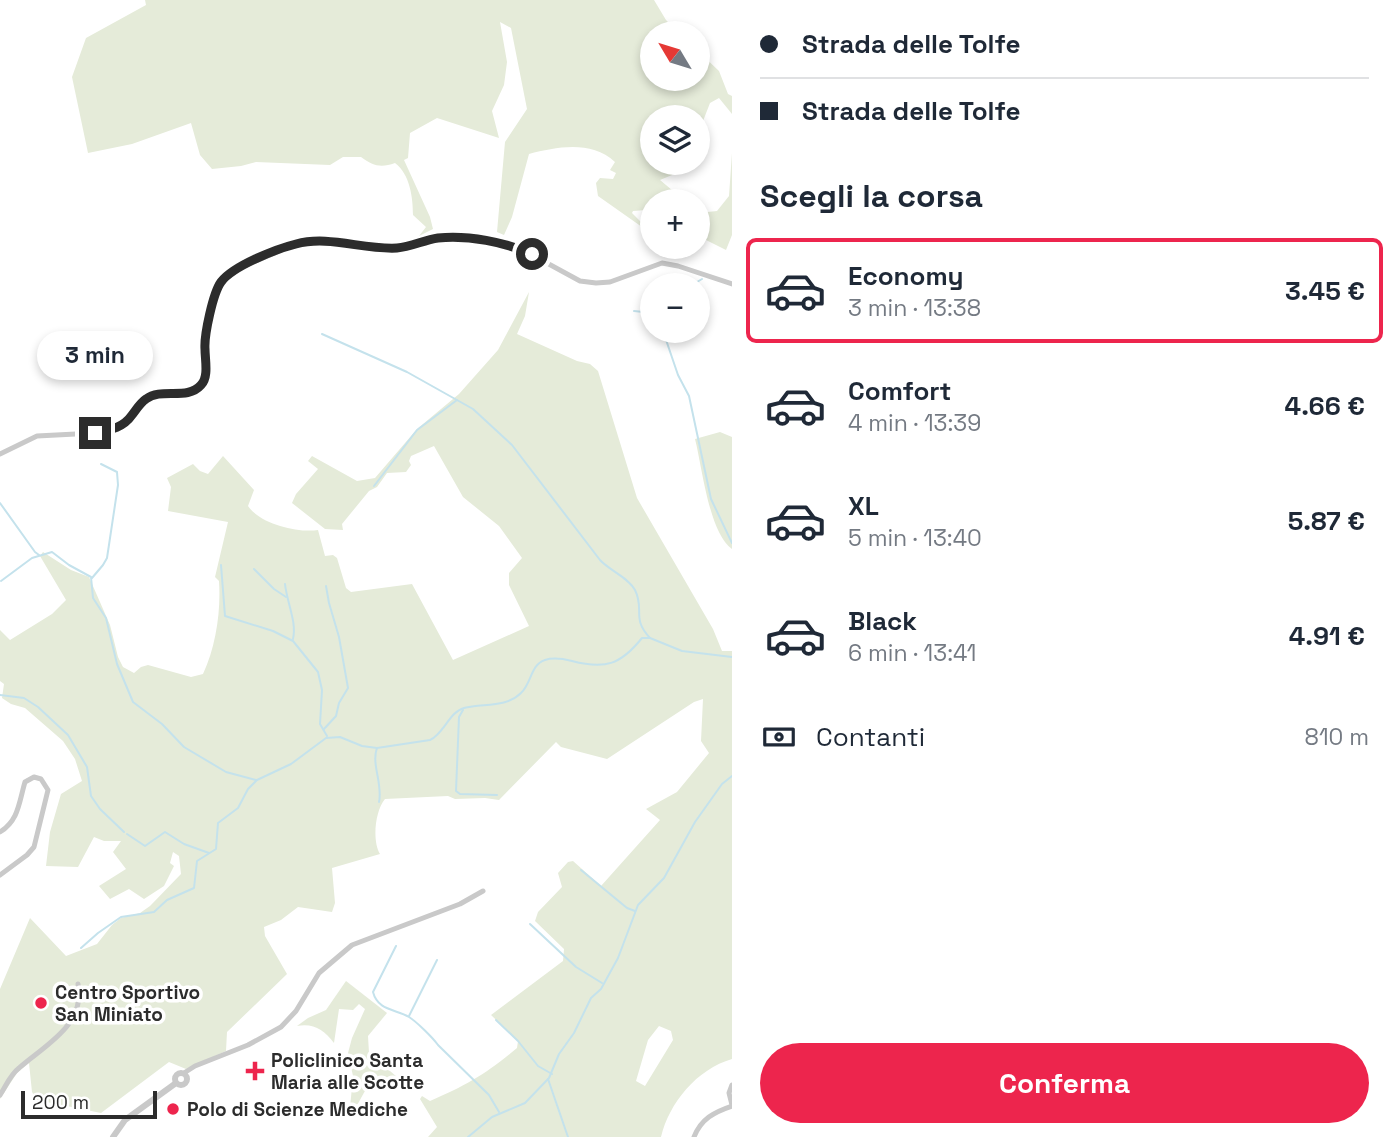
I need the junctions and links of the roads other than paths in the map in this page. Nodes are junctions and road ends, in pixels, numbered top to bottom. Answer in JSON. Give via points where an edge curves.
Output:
{"nodes":[{"id":1,"x":732,"y":284,"type":"edge"},
{"id":2,"x":0,"y":454,"type":"edge"},
{"id":3,"x":0,"y":832,"type":"edge"},
{"id":4,"x":0,"y":875,"type":"edge"},
{"id":5,"x":483,"y":891,"type":"dead end"},
{"id":6,"x":78,"y":984,"type":"dead end"},
{"id":7,"x":184,"y":1073,"type":"joint"},
{"id":8,"x":732,"y":1085,"type":"edge"},
{"id":9,"x":0,"y":1095,"type":"edge"},
{"id":10,"x":732,"y":1105,"type":"edge"},
{"id":11,"x":113,"y":1137,"type":"edge"},
{"id":12,"x":694,"y":1137,"type":"edge"}],
"edges":[{"from":1,"to":2,"type":"street","via":[[662,264],[610,282],[588,282],[571,278],[523,250],[468,239],[439,238],[399,248],[315,240],[295,244],[240,268],[220,283],[205,331],[205,377],[198,388],[152,396],[125,423],[111,430],[37,436]]},
{"from":3,"to":4,"type":"street","via":[[16,816],[25,782],[37,778],[44,783],[48,790],[35,845]]},
{"from":5,"to":7,"type":"street","via":[[352,945],[318,973],[281,1027]]},
{"from":6,"to":9,"type":"street","via":[[77,1009],[68,1026],[15,1071]]},
{"from":7,"to":11,"type":"street","via":[[177,1074],[176,1083],[125,1120]]},
{"from":8,"to":10,"type":"street"},
{"from":10,"to":12,"type":"street","via":[[707,1117]]}]}
